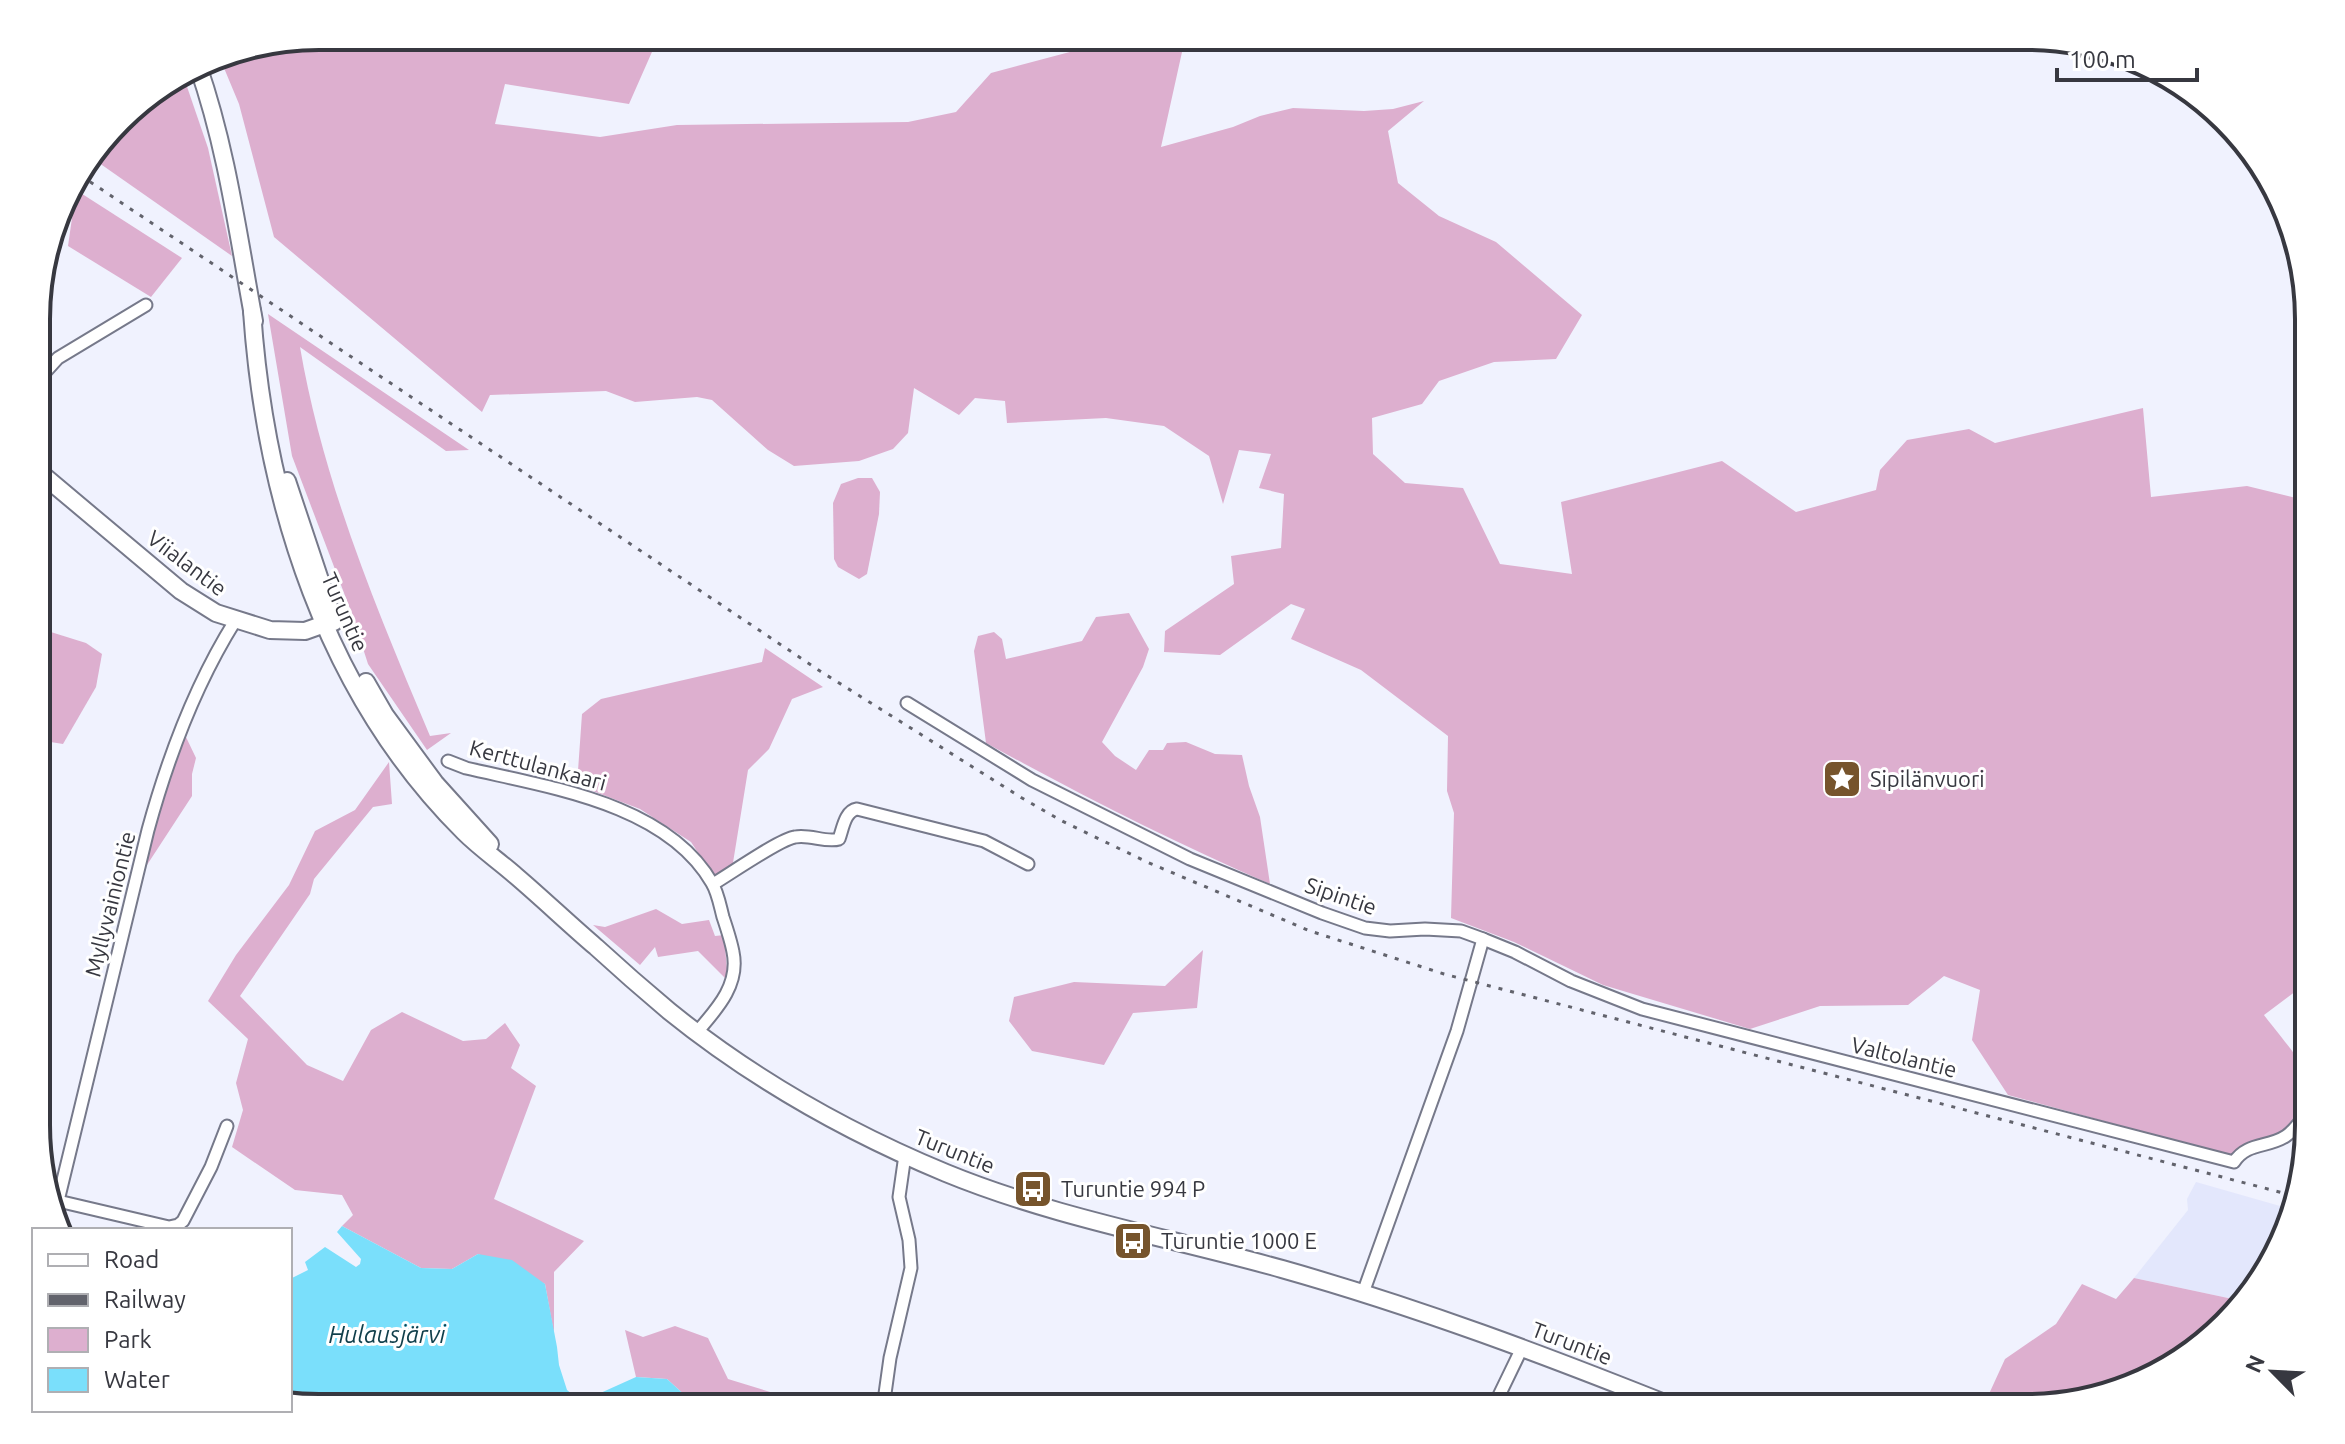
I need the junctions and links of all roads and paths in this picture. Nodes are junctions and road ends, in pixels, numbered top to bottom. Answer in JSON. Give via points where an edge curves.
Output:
{"nodes":[{"id":1,"x":202,"y":77,"type":"edge"},
{"id":2,"x":146,"y":305,"type":"dead end"},
{"id":3,"x":51,"y":365,"type":"edge"},
{"id":4,"x":50,"y":481,"type":"edge"},
{"id":5,"x":235,"y":621,"type":"junction"},
{"id":6,"x":329,"y":622,"type":"junction"},
{"id":7,"x":907,"y":703,"type":"dead end"},
{"id":8,"x":448,"y":761,"type":"dead end"},
{"id":9,"x":1028,"y":864,"type":"dead end"},
{"id":10,"x":713,"y":884,"type":"junction"},
{"id":11,"x":1483,"y":939,"type":"junction"},
{"id":12,"x":697,"y":1032,"type":"junction"},
{"id":13,"x":227,"y":1126,"type":"dead end"},
{"id":14,"x":2294,"y":1128,"type":"edge"},
{"id":15,"x":905,"y":1155,"type":"junction"},
{"id":16,"x":59,"y":1196,"type":"edge"},
{"id":17,"x":63,"y":1206,"type":"edge"},
{"id":18,"x":1363,"y":1293,"type":"junction"},
{"id":19,"x":1522,"y":1348,"type":"junction"},
{"id":20,"x":1500,"y":1393,"type":"edge"},
{"id":21,"x":1639,"y":1393,"type":"edge"},
{"id":22,"x":885,"y":1394,"type":"edge"}],
"edges":[{"from":1,"to":6,"type":"main road","name":"Turuntie","via":[[228,170],[287,524],[306,581]]},
{"from":2,"to":3,"type":"street"},
{"from":4,"to":5,"type":"main road","name":"Viialantie","via":[[181,591]]},
{"from":5,"to":6,"type":"main road","name":"Viialantie","via":[[286,631]]},
{"from":5,"to":16,"type":"street","name":"Myllyvainiontie","via":[[165,770]]},
{"from":6,"to":12,"type":"main road","name":"Turuntie","via":[[372,715],[464,832]]},
{"from":7,"to":11,"type":"street","name":"Sipintie","via":[[1032,780],[1190,859],[1365,928],[1461,931]]},
{"from":8,"to":10,"type":"street","name":"Kerttulankaari","via":[[619,807],[673,840]]},
{"from":9,"to":10,"type":"street","via":[[984,841],[857,809],[847,816],[839,839],[790,837]]},
{"from":10,"to":12,"type":"street","name":"Kerttulankaari","via":[[734,954],[734,972],[720,1005]]},
{"from":11,"to":14,"type":"street","name":"Valtolantie","via":[[1642,1009],[2234,1162],[2246,1149],[2288,1135]]},
{"from":11,"to":18,"type":"street","via":[[1457,1031]]},
{"from":12,"to":15,"type":"main road","name":"Turuntie","via":[[798,1100]]},
{"from":13,"to":17,"type":"street","via":[[178,1225]]},
{"from":15,"to":18,"type":"main road","name":"Turuntie","via":[[1016,1198]]},
{"from":15,"to":22,"type":"street","via":[[899,1197],[911,1268]]},
{"from":18,"to":19,"type":"main road","name":"Turuntie"},
{"from":19,"to":20,"type":"street"},
{"from":19,"to":21,"type":"main road","name":"Turuntie"}]}
